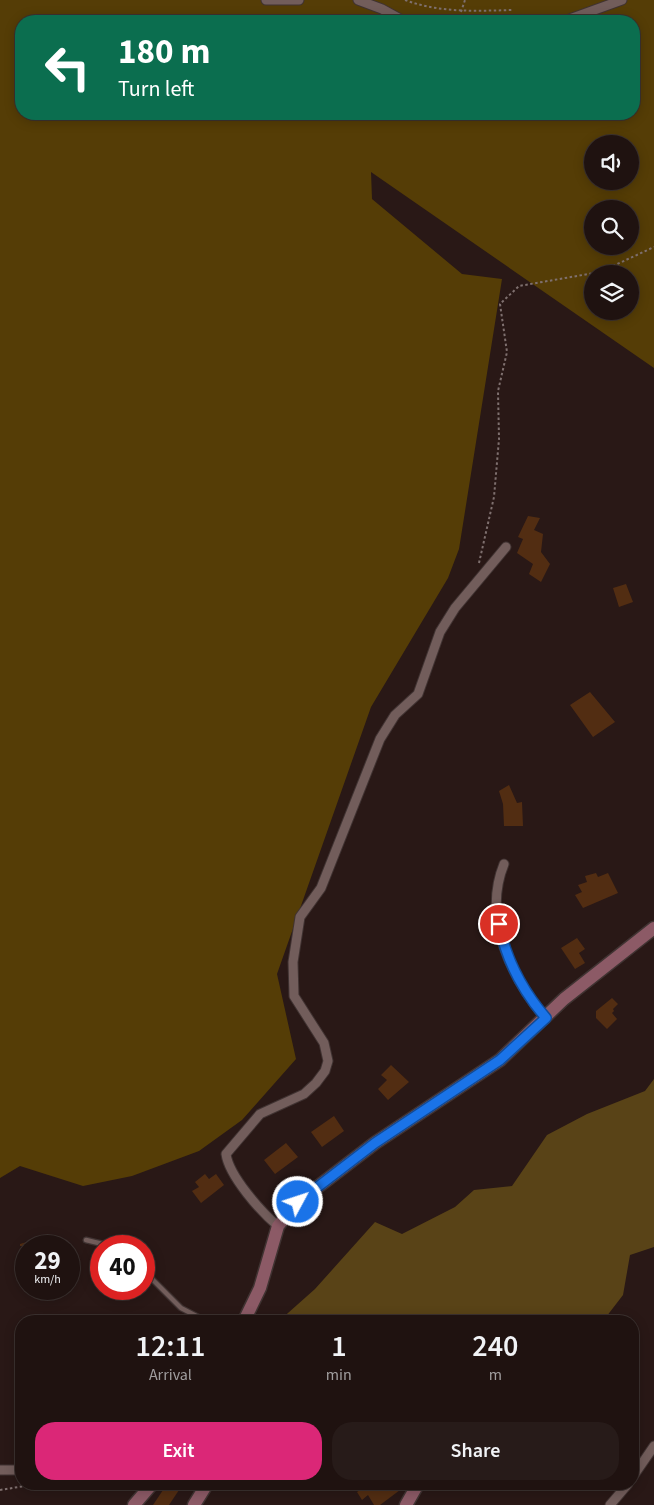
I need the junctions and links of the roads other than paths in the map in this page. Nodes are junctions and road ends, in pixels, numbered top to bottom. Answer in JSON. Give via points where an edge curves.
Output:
{"nodes":[{"id":1,"x":266,"y":0,"type":"edge"},
{"id":2,"x":299,"y":0,"type":"edge"},
{"id":3,"x":358,"y":0,"type":"edge"},
{"id":4,"x":622,"y":0,"type":"edge"},
{"id":5,"x":393,"y":15,"type":"edge"},
{"id":6,"x":581,"y":15,"type":"edge"},
{"id":7,"x":506,"y":547,"type":"dead end"},
{"id":8,"x":504,"y":864,"type":"dead end"},
{"id":9,"x":654,"y":928,"type":"edge"},
{"id":10,"x":546,"y":1018,"type":"junction"},
{"id":11,"x":278,"y":1226,"type":"junction"},
{"id":12,"x":86,"y":1240,"type":"dead end"},
{"id":13,"x":90,"y":1241,"type":"edge"},
{"id":14,"x":155,"y":1282,"type":"edge"},
{"id":15,"x":194,"y":1315,"type":"edge"},
{"id":16,"x":247,"y":1315,"type":"edge"},
{"id":17,"x":654,"y":1446,"type":"edge"},
{"id":18,"x":639,"y":1468,"type":"edge"},
{"id":19,"x":0,"y":1470,"type":"edge"},
{"id":20,"x":15,"y":1470,"type":"edge"},
{"id":21,"x":147,"y":1490,"type":"edge"},
{"id":22,"x":204,"y":1490,"type":"edge"},
{"id":23,"x":415,"y":1490,"type":"edge"},
{"id":24,"x":623,"y":1490,"type":"edge"},
{"id":25,"x":134,"y":1505,"type":"edge"},
{"id":26,"x":194,"y":1505,"type":"edge"},
{"id":27,"x":406,"y":1505,"type":"edge"},
{"id":28,"x":610,"y":1505,"type":"edge"}],
"edges":[{"from":1,"to":2,"type":"street"},
{"from":3,"to":5,"type":"street"},
{"from":4,"to":6,"type":"street"},
{"from":7,"to":11,"type":"street","via":[[454,608],[440,632],[418,694],[395,715],[380,738],[321,888],[300,918],[293,962],[294,996],[323,1039],[326,1067],[304,1094],[258,1116],[226,1154],[245,1188]]},
{"from":8,"to":10,"type":"street","via":[[497,892],[502,939],[517,979]]},
{"from":9,"to":10,"type":"street","via":[[568,996]]},
{"from":10,"to":11,"type":"street","via":[[500,1060],[322,1182],[298,1202]]},
{"from":11,"to":16,"type":"street","via":[[260,1288]]},
{"from":12,"to":13,"type":"lane"},
{"from":14,"to":15,"type":"lane","via":[[181,1308]]},
{"from":17,"to":18,"type":"street"},
{"from":19,"to":20,"type":"street"},
{"from":21,"to":25,"type":"street"},
{"from":22,"to":26,"type":"street"},
{"from":23,"to":27,"type":"street"},
{"from":24,"to":28,"type":"street"}]}
